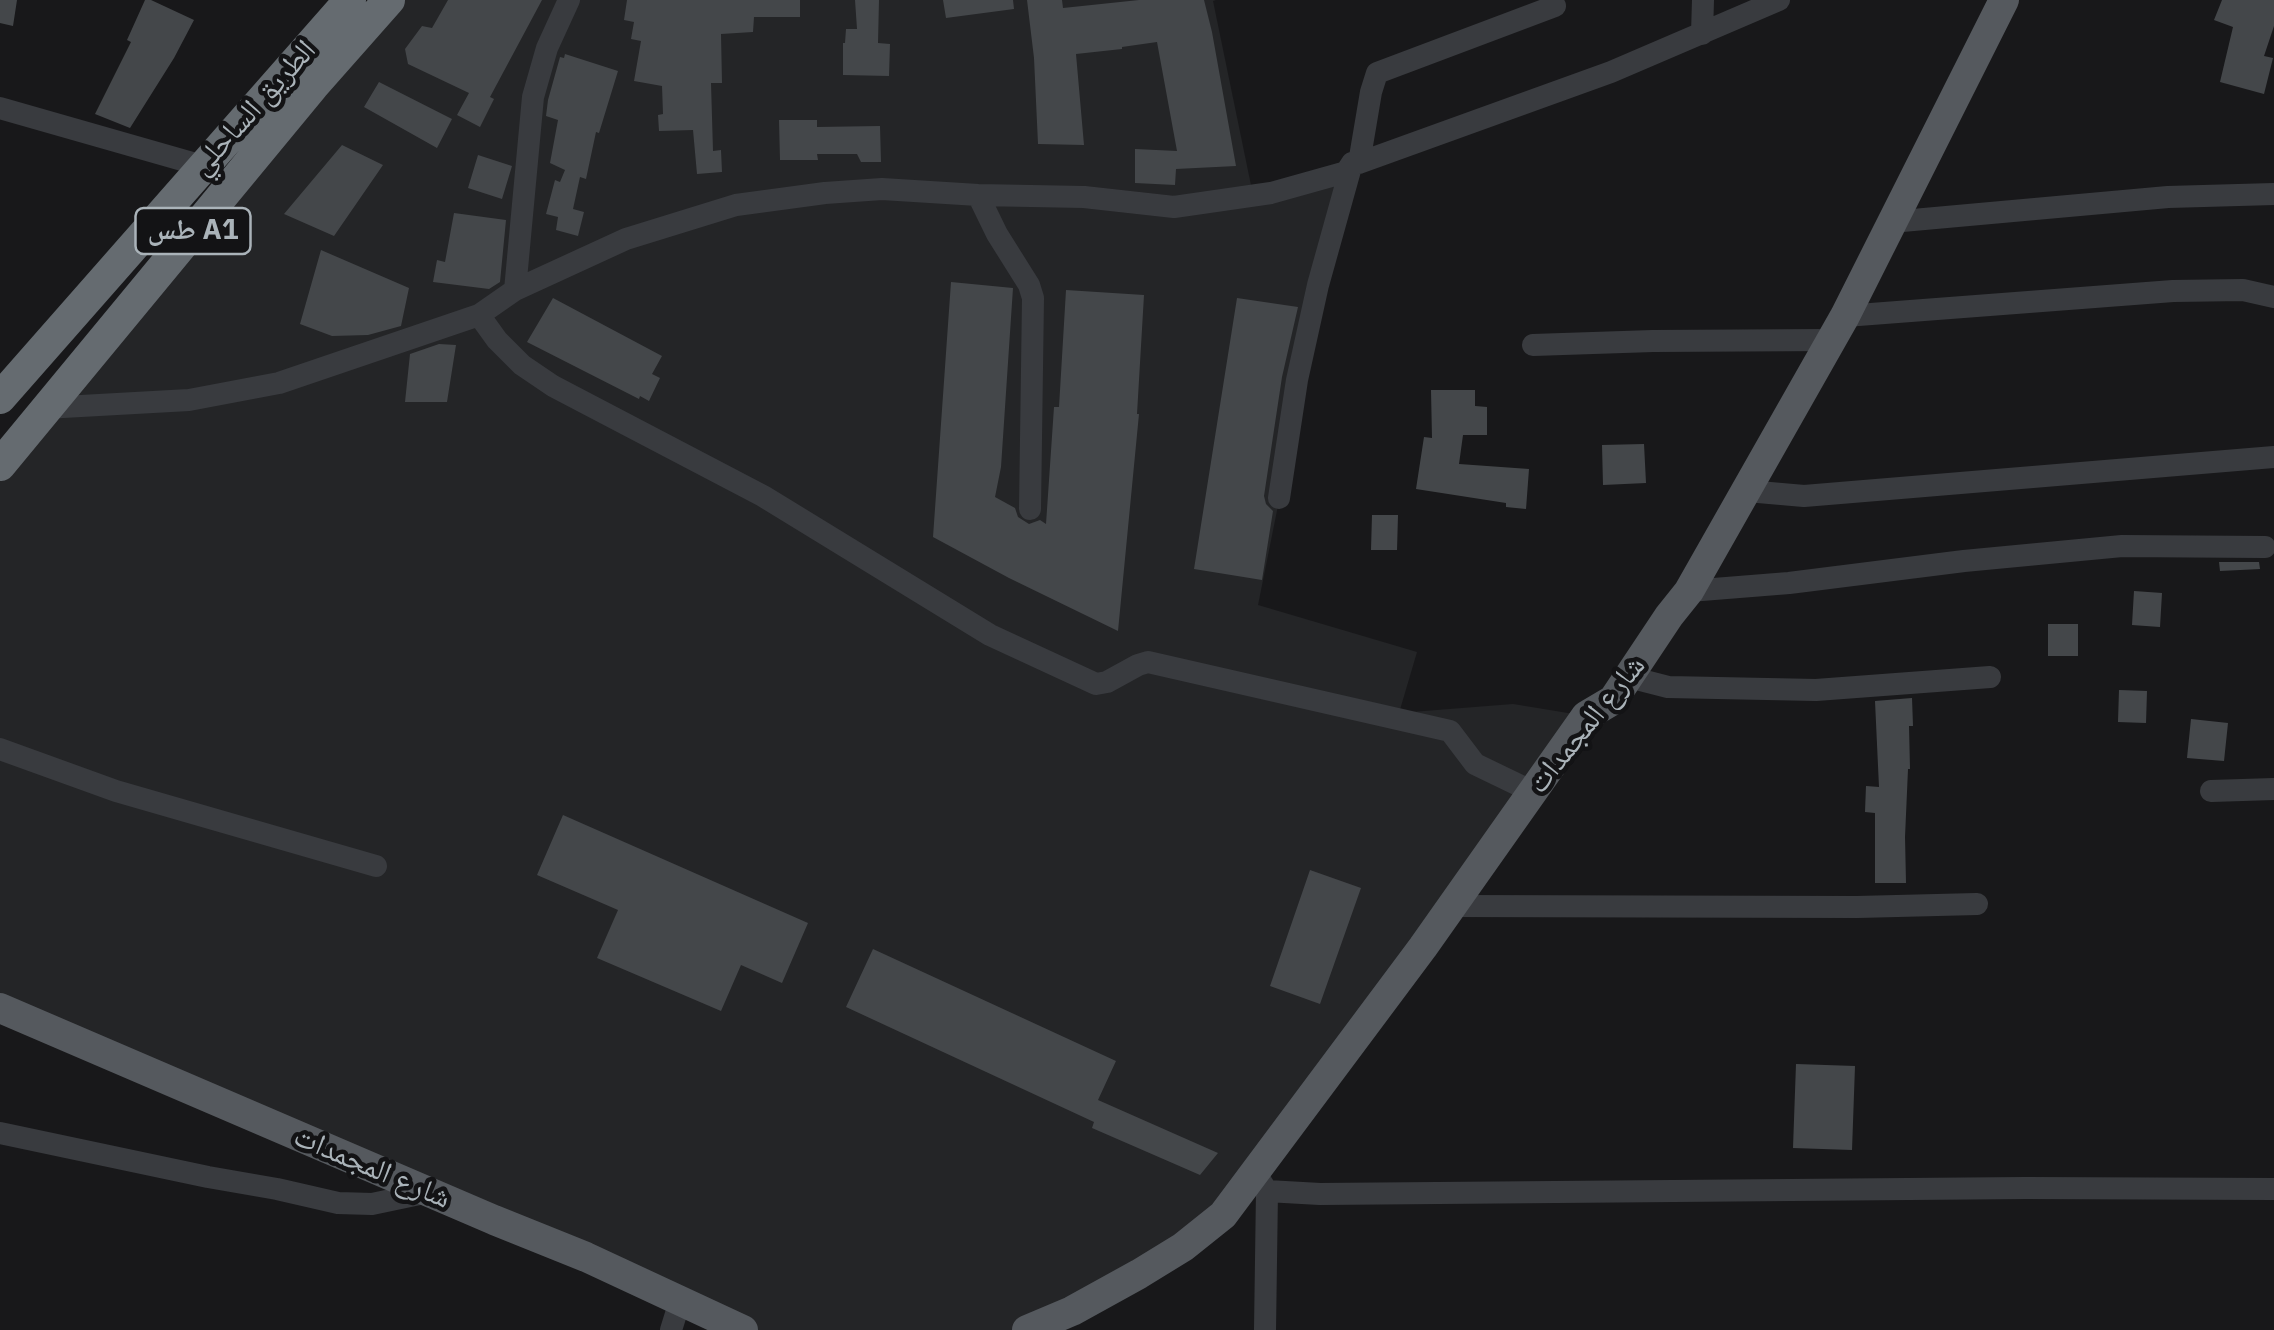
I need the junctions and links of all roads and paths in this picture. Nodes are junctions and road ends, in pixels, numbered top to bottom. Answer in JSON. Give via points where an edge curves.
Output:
{"nodes":[{"id":1,"x":350,"y":0,"type":"edge"},
{"id":2,"x":389,"y":0,"type":"edge"},
{"id":3,"x":569,"y":0,"type":"edge"},
{"id":4,"x":1703,"y":0,"type":"edge"},
{"id":5,"x":1779,"y":0,"type":"edge"},
{"id":6,"x":2004,"y":0,"type":"edge"},
{"id":7,"x":1556,"y":6,"type":"dead end"},
{"id":8,"x":1702,"y":34,"type":"junction"},
{"id":9,"x":0,"y":108,"type":"edge"},
{"id":10,"x":1356,"y":163,"type":"junction"},
{"id":11,"x":203,"y":166,"type":"junction"},
{"id":12,"x":2274,"y":194,"type":"edge"},
{"id":13,"x":978,"y":195,"type":"junction"},
{"id":14,"x":1891,"y":222,"type":"junction"},
{"id":15,"x":516,"y":290,"type":"junction"},
{"id":16,"x":2274,"y":296,"type":"edge"},
{"id":17,"x":479,"y":315,"type":"junction"},
{"id":18,"x":1838,"y":328,"type":"junction"},
{"id":19,"x":1533,"y":345,"type":"dead end"},
{"id":20,"x":0,"y":398,"type":"edge"},
{"id":21,"x":46,"y":408,"type":"junction"},
{"id":22,"x":2274,"y":457,"type":"edge"},
{"id":23,"x":0,"y":465,"type":"edge"},
{"id":24,"x":1746,"y":491,"type":"junction"},
{"id":25,"x":1279,"y":498,"type":"dead end"},
{"id":26,"x":1030,"y":509,"type":"dead end"},
{"id":27,"x":2265,"y":547,"type":"dead end"},
{"id":28,"x":1689,"y":591,"type":"junction"},
{"id":29,"x":1629,"y":677,"type":"junction"},
{"id":30,"x":1990,"y":677,"type":"dead end"},
{"id":31,"x":0,"y":749,"type":"edge"},
{"id":32,"x":2274,"y":789,"type":"edge"},
{"id":33,"x":2211,"y":791,"type":"dead end"},
{"id":34,"x":1533,"y":792,"type":"junction"},
{"id":35,"x":376,"y":866,"type":"dead end"},
{"id":36,"x":1977,"y":904,"type":"dead end"},
{"id":37,"x":1452,"y":906,"type":"junction"},
{"id":38,"x":0,"y":1008,"type":"edge"},
{"id":39,"x":0,"y":1133,"type":"edge"},
{"id":40,"x":1261,"y":1181,"type":"junction"},
{"id":41,"x":2274,"y":1190,"type":"edge"},
{"id":42,"x":429,"y":1192,"type":"junction"},
{"id":43,"x":676,"y":1316,"type":"edge"},
{"id":44,"x":743,"y":1330,"type":"edge"},
{"id":45,"x":1027,"y":1330,"type":"edge"},
{"id":46,"x":1265,"y":1330,"type":"edge"}],
"edges":[{"from":1,"to":11,"type":"highway","name":"الطريق الساحلي","number":"طس A1"},
{"from":2,"to":21,"type":"highway","name":"الطريق الساحلي","number":"طس A1"},
{"from":3,"to":15,"type":"street","via":[[532,97]]},
{"from":4,"to":8,"type":"street"},
{"from":5,"to":8,"type":"street"},
{"from":6,"to":14,"type":"main road","name":"شارع المجمدات"},
{"from":7,"to":10,"type":"street","via":[[1377,73]]},
{"from":8,"to":10,"type":"street"},
{"from":9,"to":11,"type":"street"},
{"from":10,"to":13,"type":"street","via":[[1346,172],[1271,193],[1174,208],[1084,196]]},
{"from":10,"to":25,"type":"street","via":[[1318,285]]},
{"from":11,"to":20,"type":"highway","name":"الطريق الساحلي","number":"طس A1"},
{"from":12,"to":14,"type":"street"},
{"from":13,"to":15,"type":"street","via":[[882,190],[736,205],[626,239]]},
{"from":13,"to":26,"type":"street","via":[[1033,298]]},
{"from":14,"to":18,"type":"main road","name":"شارع المجمدات"},
{"from":15,"to":17,"type":"street"},
{"from":16,"to":18,"type":"street","via":[[2173,291]]},
{"from":17,"to":21,"type":"street","via":[[278,383],[189,400]]},
{"from":17,"to":34,"type":"street","via":[[522,366],[552,386],[763,496],[990,636],[1096,684],[1148,662],[1450,730],[1476,764]]},
{"from":18,"to":19,"type":"street"},
{"from":18,"to":24,"type":"main road","name":"شارع المجمدات"},
{"from":21,"to":23,"type":"highway","name":"الطريق الساحلي","number":"طس A1"},
{"from":22,"to":24,"type":"street","via":[[1804,496]]},
{"from":24,"to":28,"type":"main road","name":"شارع المجمدات"},
{"from":27,"to":28,"type":"street","via":[[2122,546]]},
{"from":28,"to":29,"type":"main road","name":"شارع المجمدات"},
{"from":29,"to":30,"type":"street","via":[[1668,687],[1816,690]]},
{"from":29,"to":34,"type":"main road","name":"شارع المجمدات","via":[[1614,700],[1586,716]]},
{"from":31,"to":35,"type":"street","via":[[116,791]]},
{"from":32,"to":33,"type":"street"},
{"from":34,"to":37,"type":"main road","name":"شارع المجمدات"},
{"from":36,"to":37,"type":"street"},
{"from":37,"to":40,"type":"main road","name":"شارع المجمدات"},
{"from":38,"to":42,"type":"main road","name":"شارع المجمدات"},
{"from":39,"to":42,"type":"street","via":[[338,1203],[372,1204]]},
{"from":40,"to":41,"type":"street","via":[[1320,1194]]},
{"from":40,"to":45,"type":"main road","name":"شارع المجمدات","via":[[1183,1247]]},
{"from":40,"to":46,"type":"street"},
{"from":42,"to":43,"type":"main road","name":"شارع المجمدات","via":[[586,1257]]},
{"from":43,"to":44,"type":"main road","name":"شارع المجمدات"}]}
